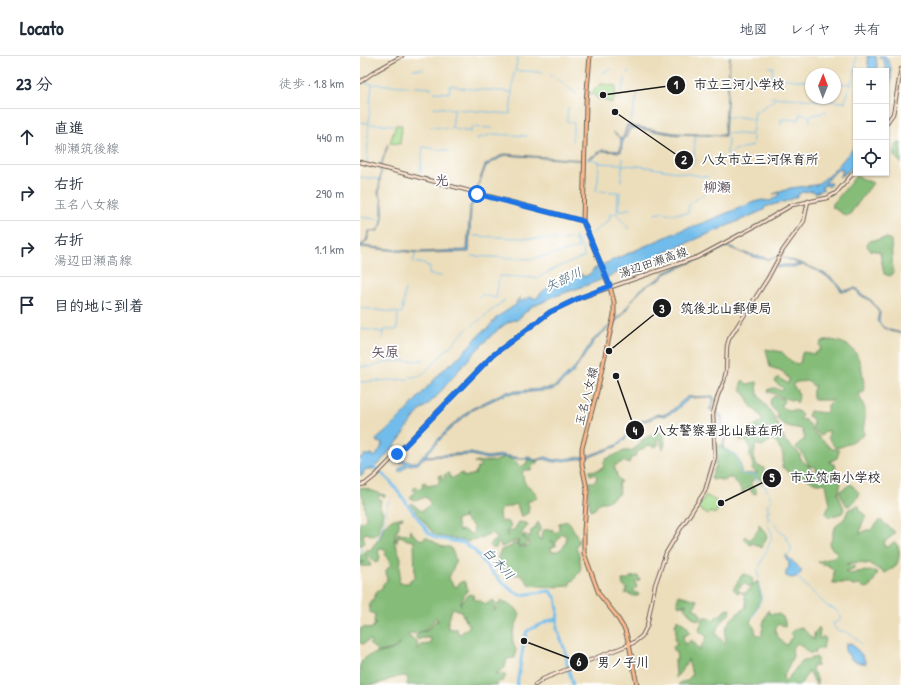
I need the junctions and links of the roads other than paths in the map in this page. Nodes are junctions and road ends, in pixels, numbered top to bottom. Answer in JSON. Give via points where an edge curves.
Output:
{"nodes":[{"id":1,"x":402,"y":56,"type":"edge"},
{"id":2,"x":590,"y":56,"type":"edge"},
{"id":3,"x":901,"y":69,"type":"edge"},
{"id":4,"x":360,"y":82,"type":"edge"},
{"id":5,"x":889,"y":120,"type":"edge"},
{"id":6,"x":360,"y":162,"type":"edge"},
{"id":7,"x":853,"y":174,"type":"edge"},
{"id":8,"x":808,"y":201,"type":"junction"},
{"id":9,"x":583,"y":221,"type":"junction"},
{"id":10,"x":610,"y":286,"type":"junction"},
{"id":11,"x":360,"y":484,"type":"edge"},
{"id":12,"x":629,"y":644,"type":"junction"},
{"id":13,"x":535,"y":685,"type":"edge"},
{"id":14,"x":637,"y":685,"type":"edge"}],
"edges":[{"from":1,"to":4,"type":"main road"},
{"from":2,"to":9,"type":"main road","name":"玉名八女線","via":[[586,102]]},
{"from":3,"to":5,"type":"main road","via":[[894,110]]},
{"from":6,"to":9,"type":"main road"},
{"from":7,"to":8,"type":"main road","name":"湯辺田瀬高線","via":[[830,197]]},
{"from":8,"to":10,"type":"main road","name":"湯辺田瀬高線","via":[[788,207],[698,257]]},
{"from":8,"to":12,"type":"main road","via":[[804,222],[783,250],[729,339],[724,381],[714,412],[715,457],[705,491],[663,560],[645,632]]},
{"from":9,"to":10,"type":"main road","name":"玉名八女線"},
{"from":10,"to":11,"type":"main road","name":"湯辺田瀬高線","via":[[550,312],[493,355],[376,475],[365,484]]},
{"from":10,"to":12,"type":"main road","name":"玉名八女線","via":[[614,302],[613,323],[582,448],[583,475],[587,489],[584,553],[599,594],[625,630]]},
{"from":12,"to":13,"type":"main road","via":[[561,671]]},
{"from":12,"to":14,"type":"main road","name":"玉名八女線"}]}
